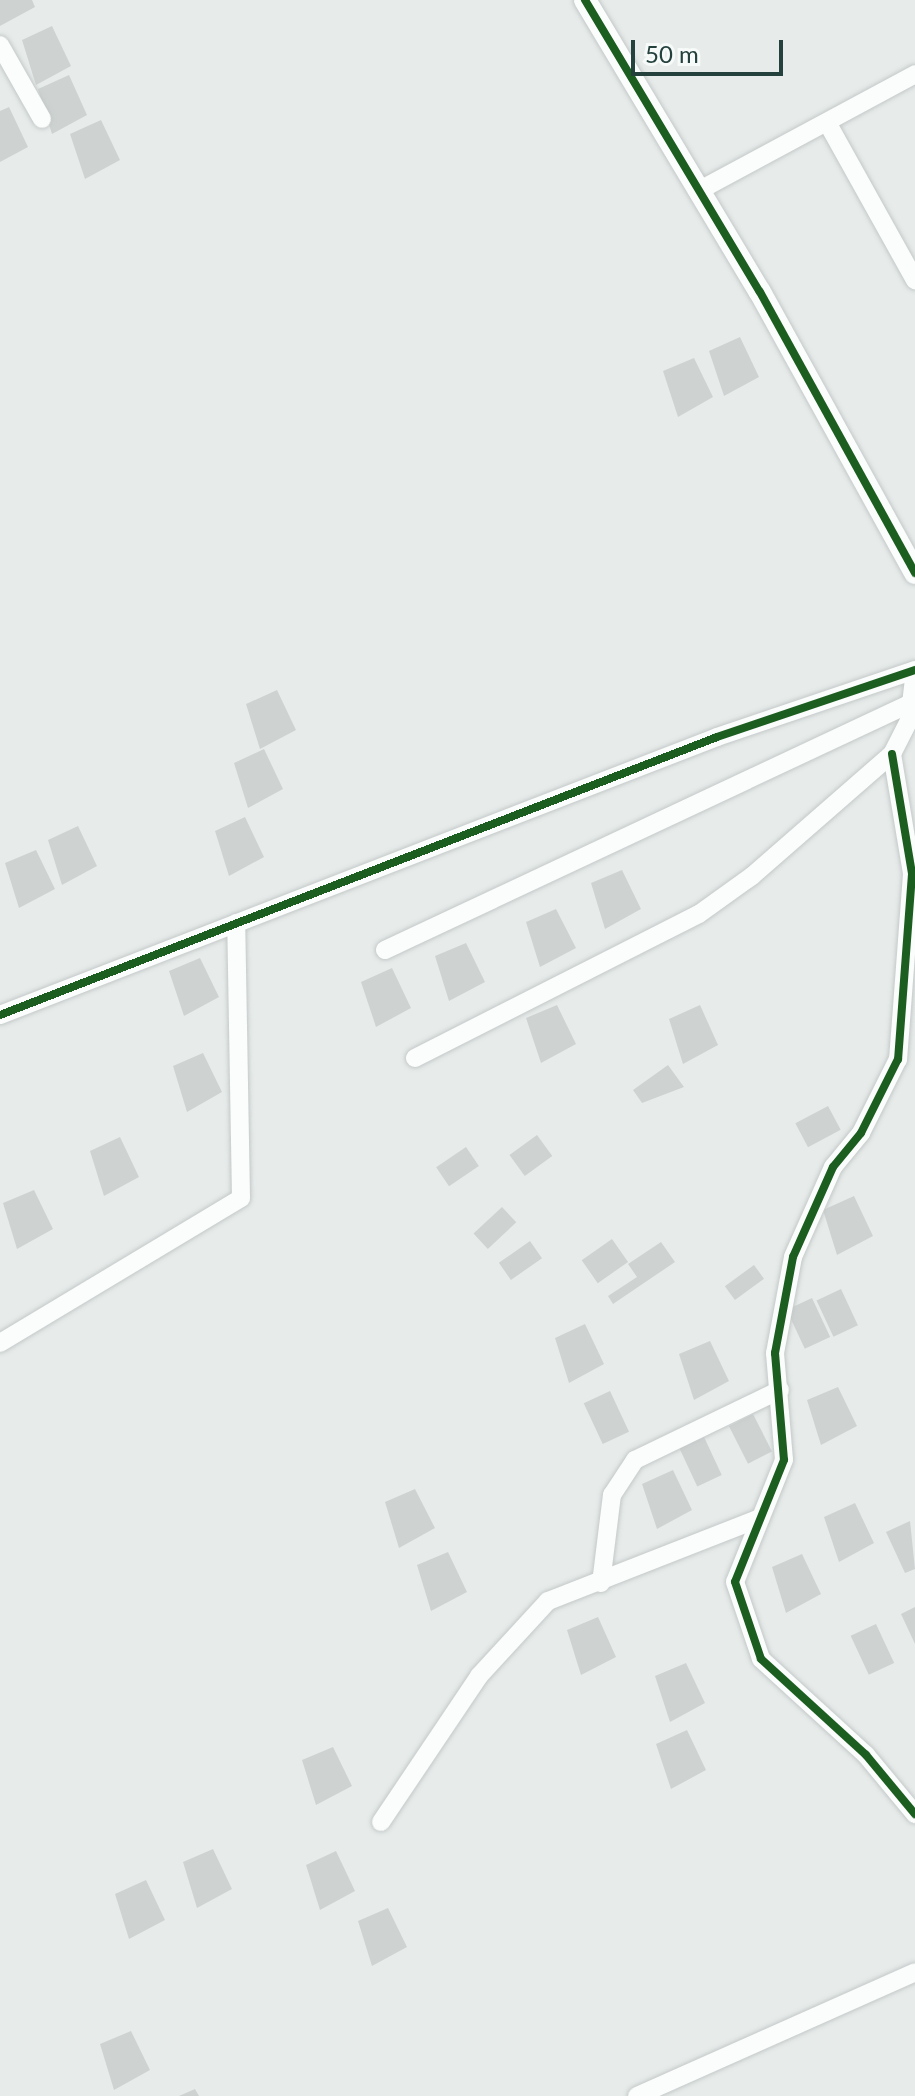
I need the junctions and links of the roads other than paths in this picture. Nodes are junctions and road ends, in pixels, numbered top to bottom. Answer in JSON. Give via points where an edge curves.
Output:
{"nodes":[{"id":1,"x":585,"y":0,"type":"edge"},
{"id":2,"x":0,"y":45,"type":"edge"},
{"id":3,"x":915,"y":74,"type":"edge"},
{"id":4,"x":42,"y":119,"type":"dead end"},
{"id":5,"x":828,"y":124,"type":"junction"},
{"id":6,"x":700,"y":190,"type":"junction"},
{"id":7,"x":915,"y":280,"type":"edge"},
{"id":8,"x":915,"y":573,"type":"edge"},
{"id":9,"x":911,"y":703,"type":"junction"},
{"id":10,"x":892,"y":754,"type":"junction"},
{"id":11,"x":236,"y":923,"type":"junction"},
{"id":12,"x":385,"y":950,"type":"dead end"},
{"id":13,"x":0,"y":1015,"type":"edge"},
{"id":14,"x":415,"y":1058,"type":"dead end"},
{"id":15,"x":0,"y":1343,"type":"edge"},
{"id":16,"x":780,"y":1390,"type":"junction"},
{"id":17,"x":760,"y":1518,"type":"junction"},
{"id":18,"x":601,"y":1583,"type":"junction"},
{"id":19,"x":915,"y":1814,"type":"edge"},
{"id":20,"x":381,"y":1822,"type":"dead end"},
{"id":21,"x":915,"y":1972,"type":"edge"},
{"id":22,"x":637,"y":2096,"type":"edge"}],
"edges":[{"from":1,"to":6,"type":"street"},
{"from":2,"to":4,"type":"street"},
{"from":3,"to":5,"type":"street"},
{"from":5,"to":6,"type":"street"},
{"from":5,"to":7,"type":"street"},
{"from":6,"to":8,"type":"street"},
{"from":9,"to":10,"type":"street"},
{"from":9,"to":11,"type":"street","via":[[915,670],[717,737]]},
{"from":9,"to":12,"type":"street"},
{"from":10,"to":14,"type":"street","via":[[804,836],[699,914]]},
{"from":10,"to":16,"type":"street","via":[[912,874],[898,1059],[861,1133],[833,1167],[793,1257],[775,1353]]},
{"from":11,"to":13,"type":"street"},
{"from":11,"to":15,"type":"street","via":[[241,1198]]},
{"from":16,"to":17,"type":"street","via":[[784,1460]]},
{"from":16,"to":18,"type":"street","via":[[635,1460],[612,1495]]},
{"from":17,"to":18,"type":"street"},
{"from":17,"to":19,"type":"street","via":[[735,1582],[761,1659],[866,1755]]},
{"from":18,"to":20,"type":"street","via":[[548,1601],[520,1629],[479,1676]]},
{"from":21,"to":22,"type":"street"}]}
